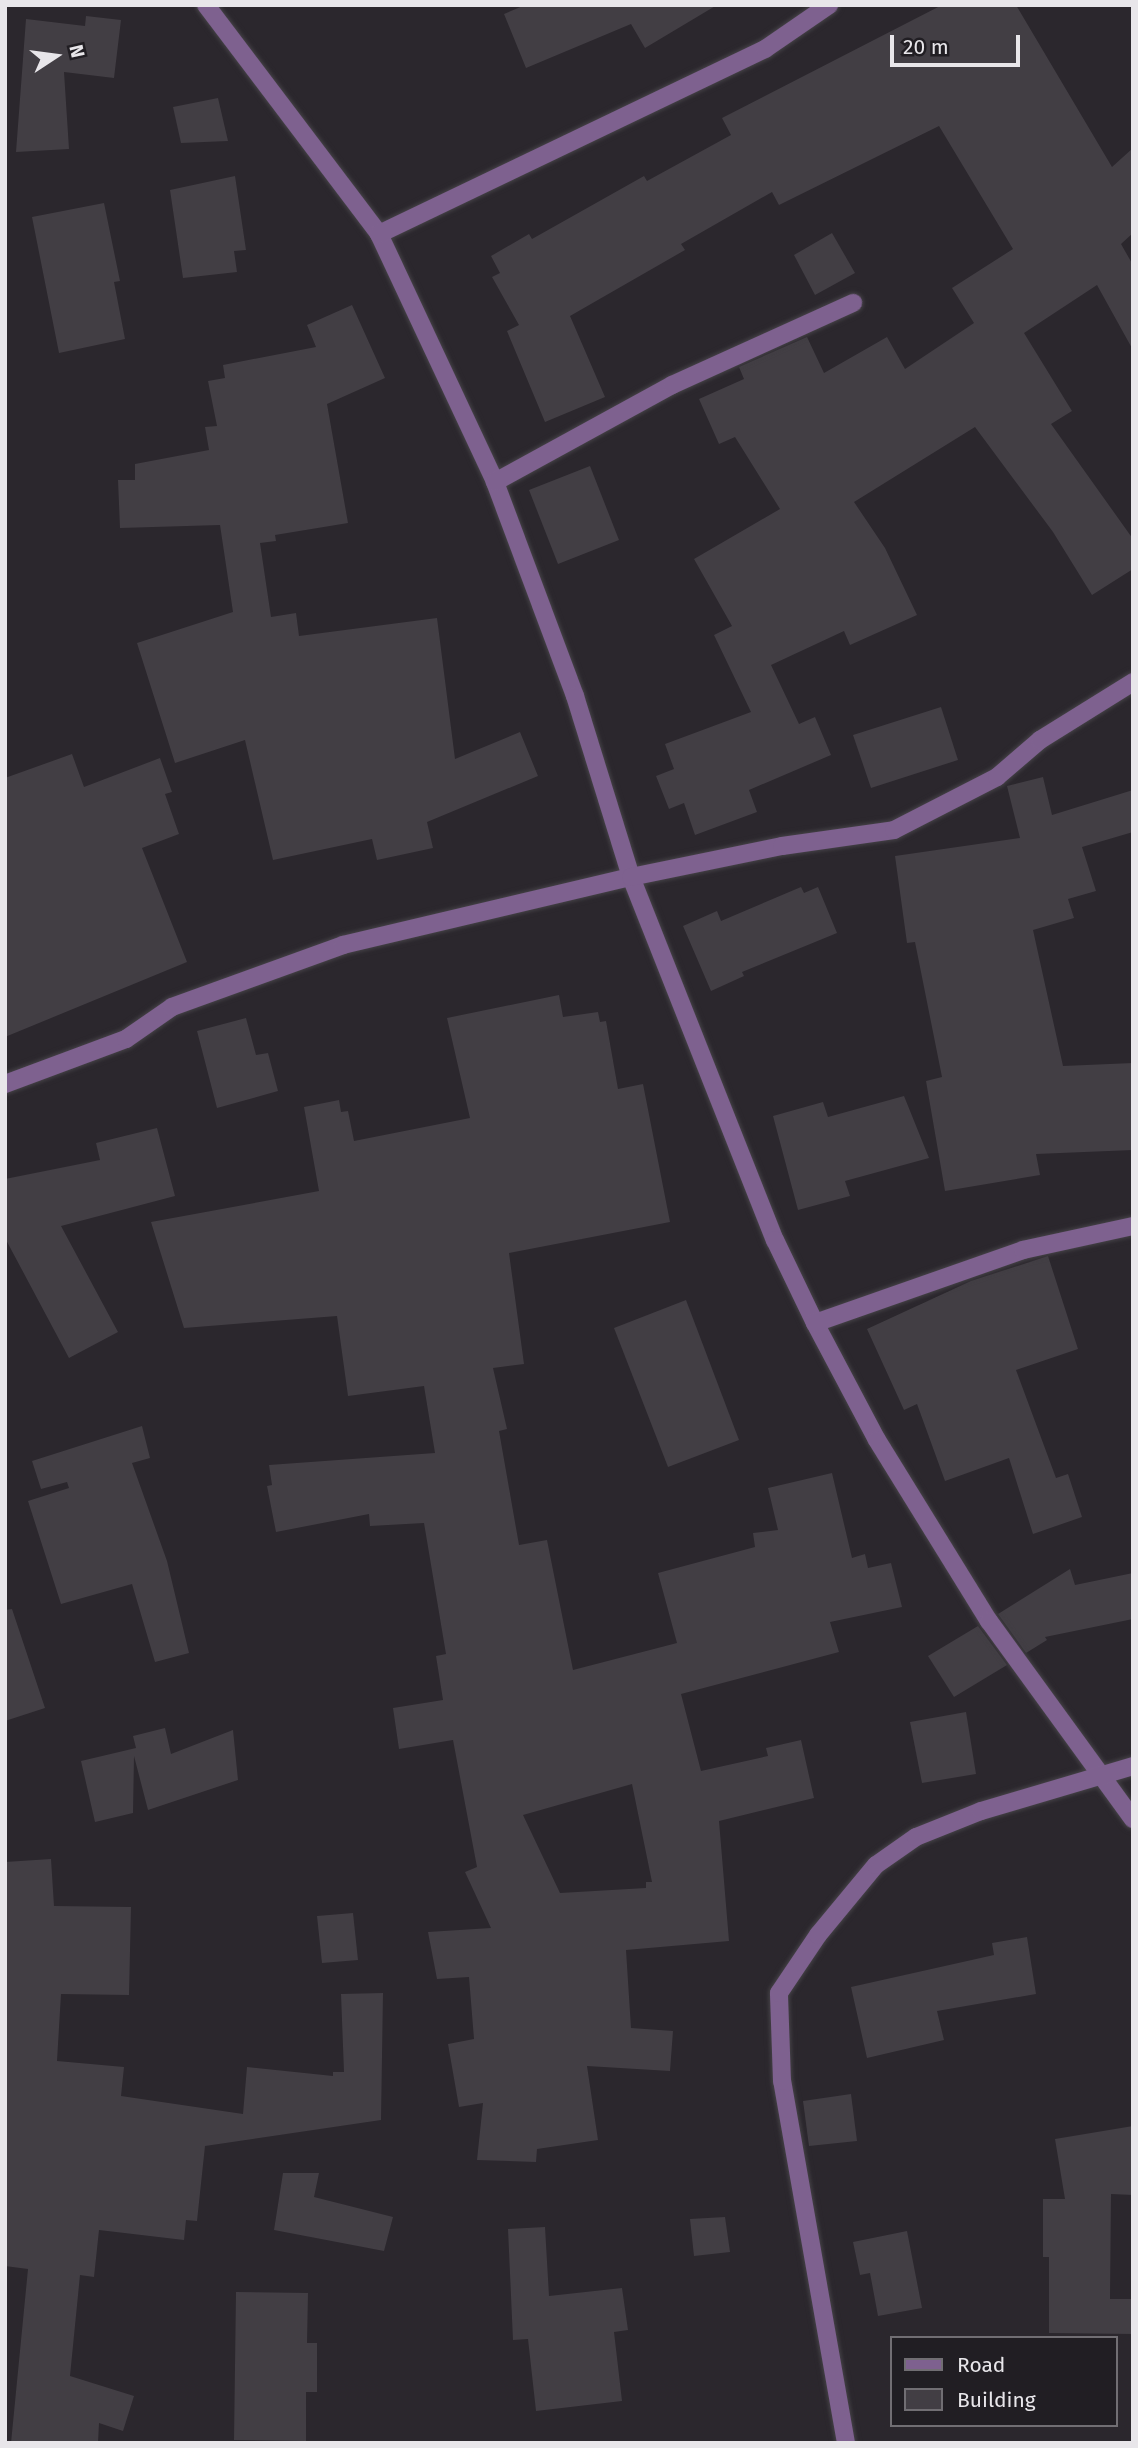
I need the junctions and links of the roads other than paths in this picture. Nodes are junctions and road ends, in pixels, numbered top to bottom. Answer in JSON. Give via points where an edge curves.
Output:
{"nodes":[{"id":1,"x":206,"y":5,"type":"edge"},
{"id":2,"x":829,"y":5,"type":"edge"},
{"id":3,"x":379,"y":234,"type":"junction"},
{"id":4,"x":853,"y":303,"type":"dead end"},
{"id":5,"x":495,"y":482,"type":"junction"},
{"id":6,"x":1133,"y":682,"type":"edge"},
{"id":7,"x":631,"y":877,"type":"junction"},
{"id":8,"x":5,"y":1084,"type":"edge"},
{"id":9,"x":1133,"y":1226,"type":"edge"},
{"id":10,"x":815,"y":1324,"type":"junction"},
{"id":11,"x":1133,"y":1766,"type":"edge"},
{"id":12,"x":1103,"y":1778,"type":"junction"},
{"id":13,"x":1133,"y":1819,"type":"edge"},
{"id":14,"x":846,"y":2443,"type":"edge"}],
"edges":[{"from":1,"to":3,"type":"street"},
{"from":2,"to":3,"type":"street","via":[[765,50]]},
{"from":3,"to":5,"type":"street"},
{"from":4,"to":5,"type":"street","via":[[672,385]]},
{"from":5,"to":7,"type":"street","via":[[575,696]]},
{"from":6,"to":7,"type":"street","via":[[1040,740],[997,777],[894,830],[782,846]]},
{"from":7,"to":8,"type":"street","via":[[343,945],[269,969],[172,1007],[126,1039]]},
{"from":7,"to":10,"type":"street","via":[[775,1240]]},
{"from":9,"to":10,"type":"street","via":[[1023,1250]]},
{"from":10,"to":12,"type":"street","via":[[877,1440],[989,1621]]},
{"from":11,"to":12,"type":"street"},
{"from":12,"to":13,"type":"street"},
{"from":12,"to":14,"type":"street","via":[[981,1811],[916,1837],[876,1865],[818,1935],[779,1993],[782,2081]]}]}
